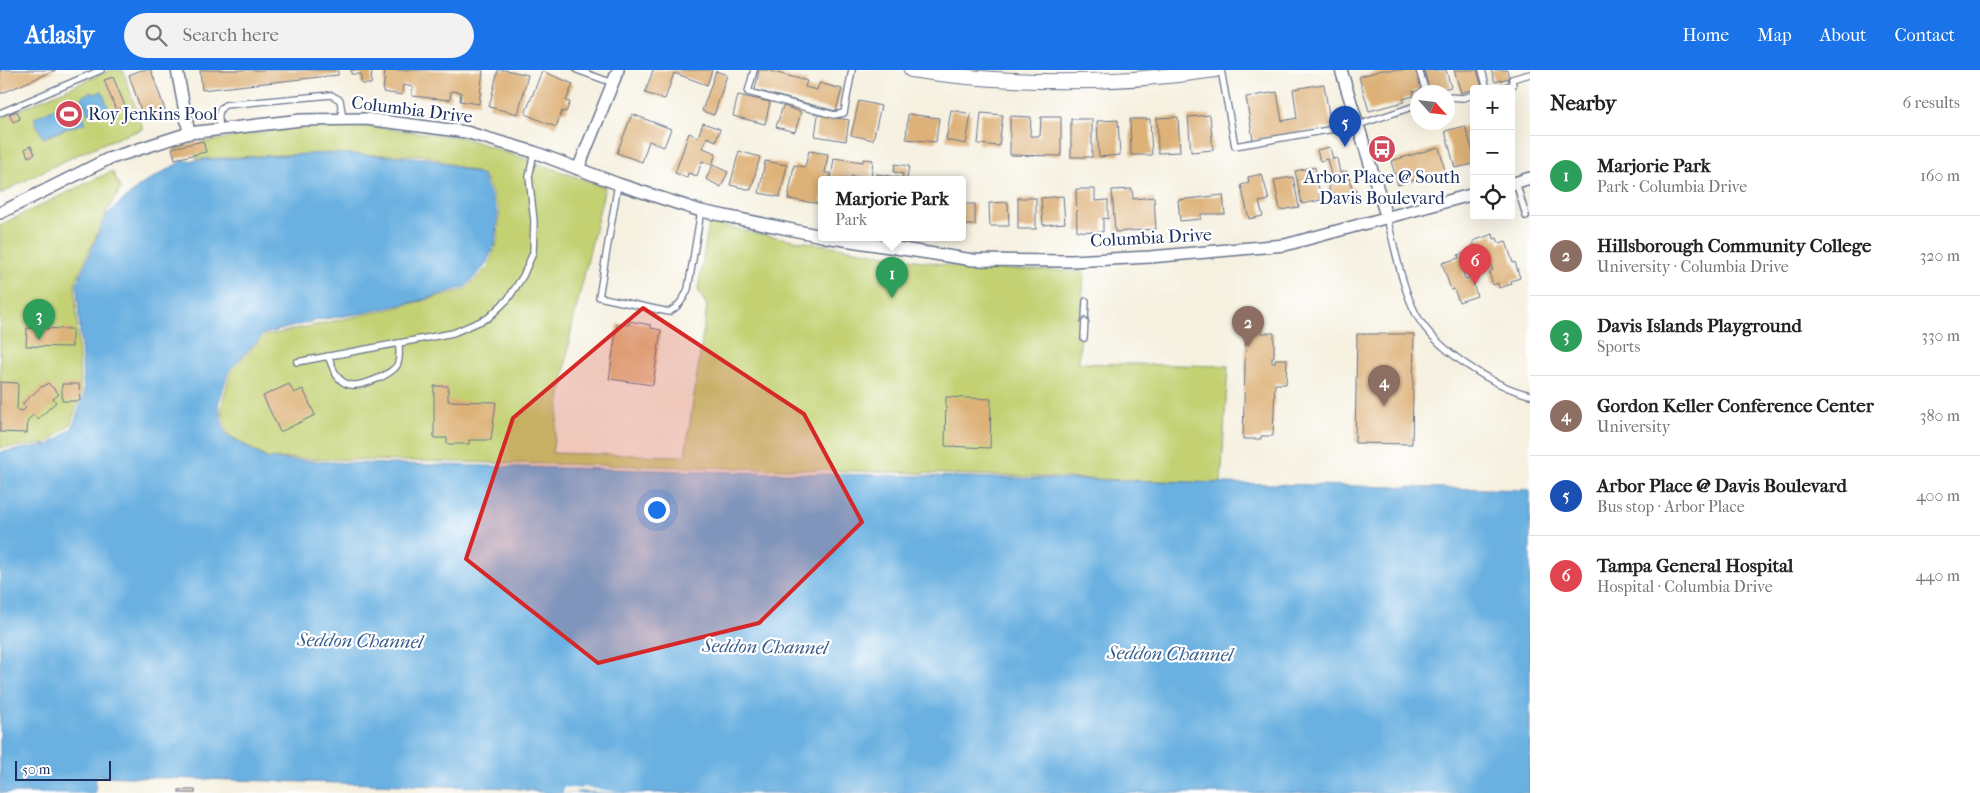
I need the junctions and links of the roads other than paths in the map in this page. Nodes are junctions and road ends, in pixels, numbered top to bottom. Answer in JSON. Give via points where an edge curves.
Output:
{"nodes":[{"id":1,"x":101,"y":70,"type":"edge"},
{"id":2,"x":177,"y":70,"type":"edge"},
{"id":3,"x":577,"y":70,"type":"edge"},
{"id":4,"x":618,"y":70,"type":"edge"},
{"id":5,"x":754,"y":70,"type":"edge"},
{"id":6,"x":852,"y":70,"type":"edge"},
{"id":7,"x":911,"y":70,"type":"edge"},
{"id":8,"x":1215,"y":70,"type":"edge"},
{"id":9,"x":1221,"y":70,"type":"edge"},
{"id":10,"x":1341,"y":70,"type":"edge"},
{"id":11,"x":1419,"y":70,"type":"edge"},
{"id":12,"x":1482,"y":70,"type":"edge"},
{"id":13,"x":975,"y":74,"type":"edge"},
{"id":14,"x":1136,"y":74,"type":"edge"},
{"id":15,"x":1530,"y":74,"type":"edge"},
{"id":16,"x":1068,"y":75,"type":"edge"},
{"id":17,"x":612,"y":83,"type":"junction"},
{"id":18,"x":1424,"y":85,"type":"edge"},
{"id":19,"x":1486,"y":85,"type":"edge"},
{"id":20,"x":1513,"y":85,"type":"edge"},
{"id":21,"x":1470,"y":96,"type":"edge"},
{"id":22,"x":1455,"y":97,"type":"edge"},
{"id":23,"x":1410,"y":108,"type":"edge"},
{"id":24,"x":0,"y":113,"type":"edge"},
{"id":25,"x":343,"y":119,"type":"junction"},
{"id":26,"x":1358,"y":125,"type":"junction"},
{"id":27,"x":220,"y":129,"type":"junction"},
{"id":28,"x":189,"y":133,"type":"junction"},
{"id":29,"x":534,"y":152,"type":"junction"},
{"id":30,"x":578,"y":169,"type":"junction"},
{"id":31,"x":1530,"y":178,"type":"edge"},
{"id":32,"x":1515,"y":183,"type":"edge"},
{"id":33,"x":618,"y":184,"type":"junction"},
{"id":34,"x":1515,"y":186,"type":"edge"},
{"id":35,"x":1470,"y":195,"type":"edge"},
{"id":36,"x":701,"y":210,"type":"junction"},
{"id":37,"x":0,"y":213,"type":"edge"},
{"id":38,"x":1526,"y":216,"type":"dead end"},
{"id":39,"x":1386,"y":219,"type":"junction"},
{"id":40,"x":818,"y":235,"type":"edge"},
{"id":41,"x":855,"y":241,"type":"edge"},
{"id":42,"x":1086,"y":301,"type":"dead end"},
{"id":43,"x":1084,"y":338,"type":"dead end"},
{"id":44,"x":399,"y":343,"type":"junction"},
{"id":45,"x":328,"y":356,"type":"junction"},
{"id":46,"x":297,"y":362,"type":"dead end"},
{"id":47,"x":1530,"y":395,"type":"edge"}],
"edges":[{"from":1,"to":24,"type":"lane"},
{"from":2,"to":28,"type":"street"},
{"from":3,"to":17,"type":"lane"},
{"from":4,"to":17,"type":"street"},
{"from":5,"to":6,"type":"lane","via":[[748,92],[834,115],[844,113]]},
{"from":7,"to":13,"type":"street"},
{"from":8,"to":14,"type":"street"},
{"from":9,"to":26,"type":"lane","via":[[1235,146]]},
{"from":10,"to":26,"type":"street"},
{"from":11,"to":18,"type":"lane"},
{"from":12,"to":19,"type":"lane"},
{"from":13,"to":16,"type":"street"},
{"from":14,"to":16,"type":"street"},
{"from":15,"to":20,"type":"lane","via":[[1512,79]]},
{"from":17,"to":30,"type":"street"},
{"from":21,"to":22,"type":"lane"},
{"from":23,"to":26,"type":"lane"},
{"from":25,"to":27,"type":"street","name":"Columbia Drive"},
{"from":25,"to":27,"type":"lane","via":[[340,100],[331,95],[225,105],[220,108]]},
{"from":25,"to":29,"type":"street","name":"Columbia Drive","via":[[466,132]]},
{"from":26,"to":39,"type":"street"},
{"from":27,"to":28,"type":"street","name":"Columbia Drive"},
{"from":28,"to":37,"type":"street","name":"Columbia Drive","via":[[108,159]]},
{"from":29,"to":30,"type":"street","name":"Columbia Drive"},
{"from":29,"to":44,"type":"lane","via":[[528,178],[534,221],[533,253],[508,299],[488,318],[453,333]]},
{"from":30,"to":33,"type":"street","name":"Columbia Drive"},
{"from":31,"to":32,"type":"street"},
{"from":33,"to":36,"type":"street","name":"Columbia Drive"},
{"from":33,"to":36,"type":"lane","via":[[599,298],[669,312],[676,308],[688,289]]},
{"from":34,"to":38,"type":"lane"},
{"from":35,"to":39,"type":"street","name":"Columbia Drive"},
{"from":36,"to":40,"type":"street","name":"Columbia Drive"},
{"from":39,"to":41,"type":"street","name":"Columbia Drive","via":[[1285,245],[1071,261],[973,260]]},
{"from":39,"to":47,"type":"lane","via":[[1407,292],[1416,313],[1434,336],[1464,363],[1498,383]]},
{"from":43,"to":42,"type":"lane","one_way":true},
{"from":44,"to":45,"type":"lane"},
{"from":44,"to":45,"type":"lane","via":[[398,363],[394,371],[361,385],[348,385],[336,377]]},
{"from":45,"to":46,"type":"lane"}]}
